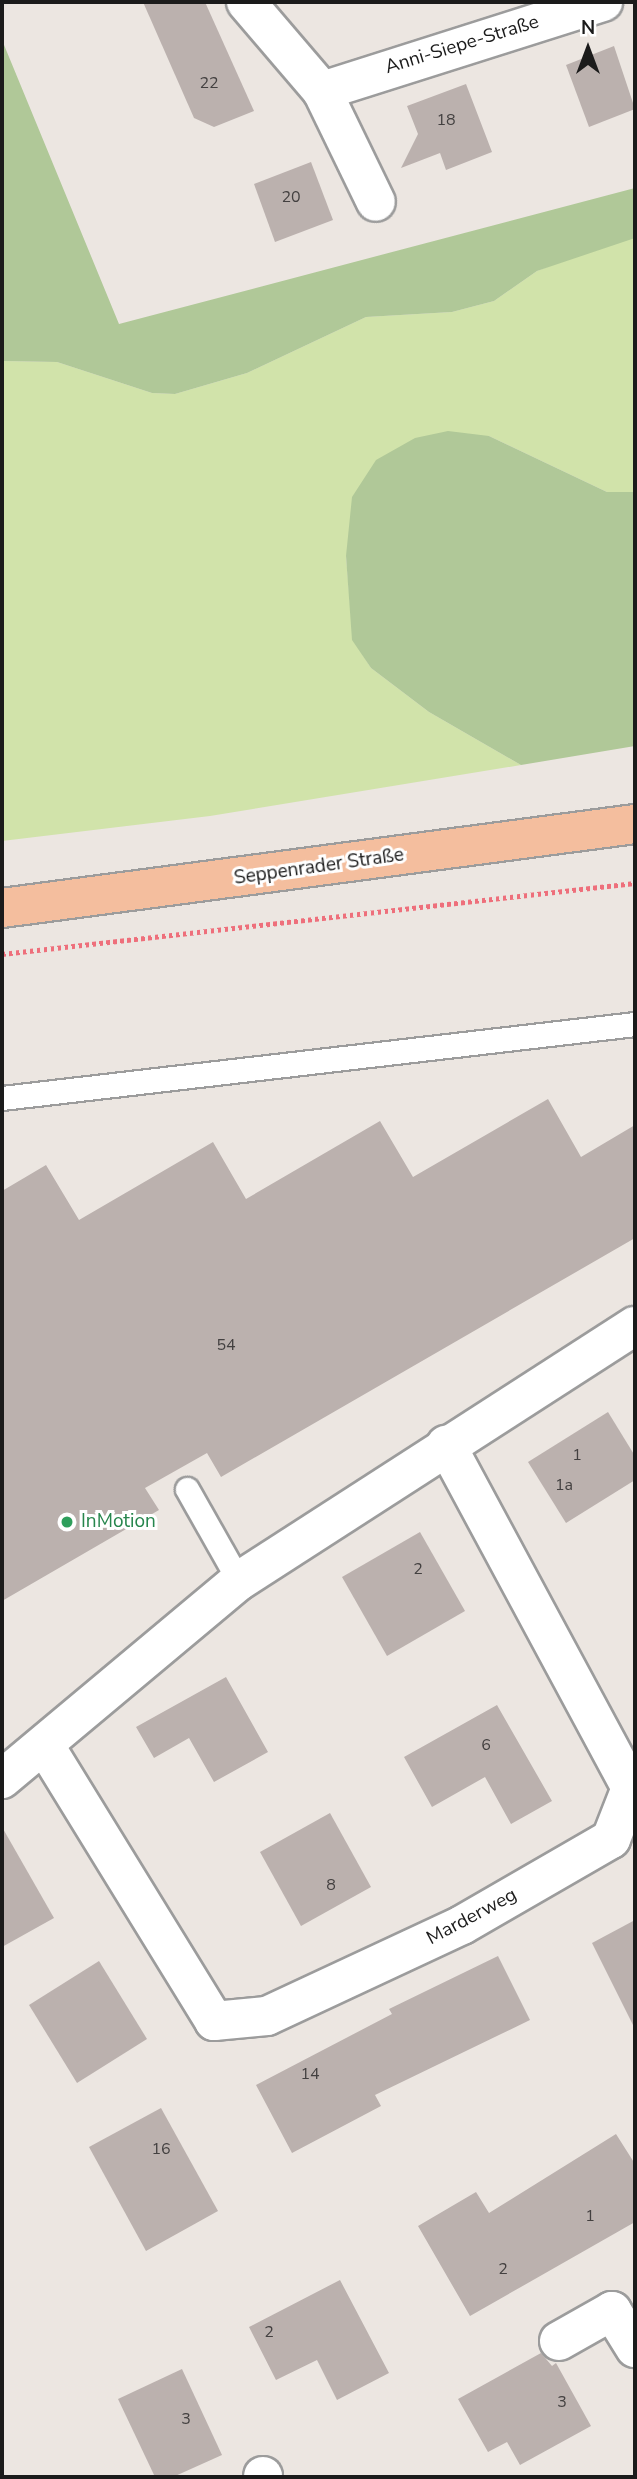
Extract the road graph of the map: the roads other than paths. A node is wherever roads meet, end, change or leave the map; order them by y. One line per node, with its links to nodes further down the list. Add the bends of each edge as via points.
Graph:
1 (246, 2): 3 (street)
2 (603, 2): 3 (street, Anni-Siepe-Straße)
3 (322, 91): 4 (street)
4 (376, 202)
5 (635, 824): 6 (main road, Seppenrader Straße)
6 (2, 908)
7 (635, 1024): 8 (lane)
8 (2, 1098)
9 (635, 1326): 10 (street)
10 (446, 1445): 12 (street); 13 (street, Marderweg, via 631,1788 611,1839 462,1925 267,2016 214,2021)
11 (187, 1489): 12 (lane)
12 (239, 1581): 13 (street)
13 (45, 1746): 14 (street)
14 (2, 1779)
15 (559, 2341): 16 (street, via 612,2311)
16 (635, 2348)

